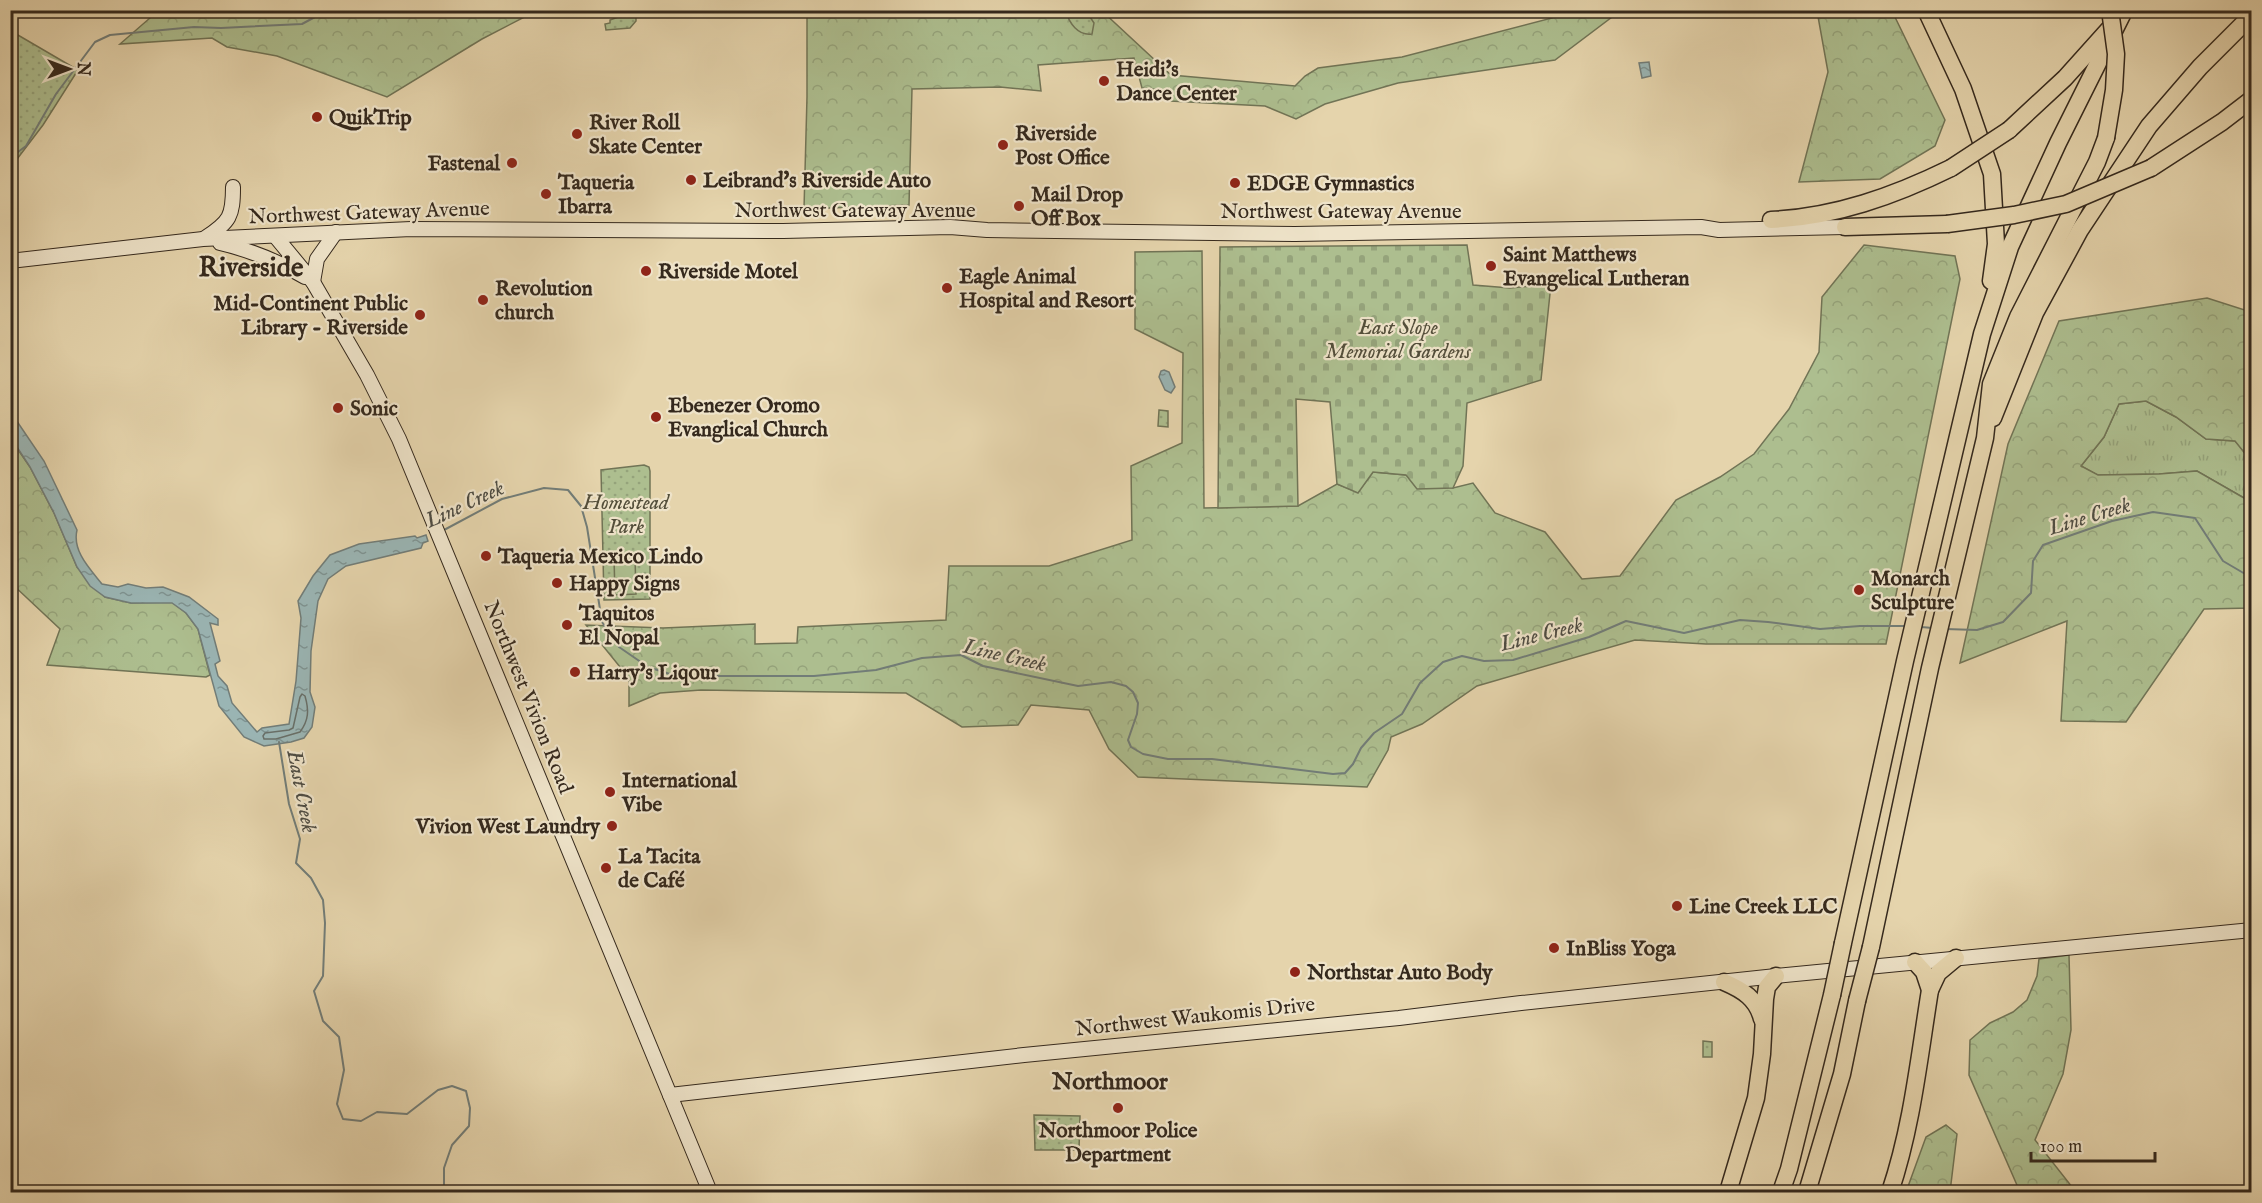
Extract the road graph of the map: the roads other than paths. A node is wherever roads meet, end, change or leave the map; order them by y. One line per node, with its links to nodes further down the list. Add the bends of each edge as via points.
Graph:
1 (1926, 10): 14 (highway, via 1964,88 1992,174 1996,244)
2 (2119, 12): 6 (highway, bridge, via 2065,78 2009,130 1952,168 1874,201); 14 (highway, via 2010,247); 15 (highway, bridge, via 2114,90 2106,138 2018,317 1991,384)
3 (2252, 15): 15 (highway, via 2149,126 2080,230 2035,313)
4 (2252, 99): 8 (highway, bridge, via 2151,168 2066,204 1947,224)
5 (233, 187): 11 (main road, via 232,214)
6 (1771, 220): 7 (main road, Northwest Gateway Avenue, via 1719,222)
7 (1701, 227): 8 (main road, Northwest Gateway Avenue, via 1719,231); 9 (main road, Northwest Gateway Avenue, via 1307,234 987,231 950,227)
8 (1845, 227)
9 (336, 232): 10 (main road, Northwest Gateway Avenue); 13 (main road, via 317,259)
10 (275, 236): 11 (main road, Northwest Gateway Avenue); 13 (main road, Northwest Vivion Road)
11 (203, 239): 12 (main road, Northwest Gateway Avenue); 13 (main road, via 239,247)
12 (10, 261)
13 (313, 282): 23 (main road, Northwest Vivion Road, via 384,407 427,503)
14 (1982, 334): 26 (highway, bridge, via 1832,995)
15 (1985, 438): 27 (highway, bridge, via 1947,592 1842,1074)
16 (2252, 930): 17 (main road, Northwest Waukomis Drive)
17 (1956, 958): 18 (main road, Northwest Waukomis Drive); 21 (highway, via 1938,973)
18 (1915, 962): 19 (main road, Northwest Waukomis Drive); 21 (highway, via 1924,972)
19 (1776, 976): 20 (main road, Northwest Waukomis Drive); 22 (highway, via 1767,987)
20 (1724, 982): 22 (highway, via 1750,996); 23 (main road, Northwest Waukomis Drive)
21 (1930, 990): 28 (highway, via 1910,1114)
22 (1763, 1020): 25 (highway, via 1756,1098)
23 (670, 1095): 24 (main road, Northwest Vivion Road)
24 (710, 1192)
25 (1728, 1192)
26 (1781, 1192)
27 (1807, 1192)
28 (1890, 1192)

